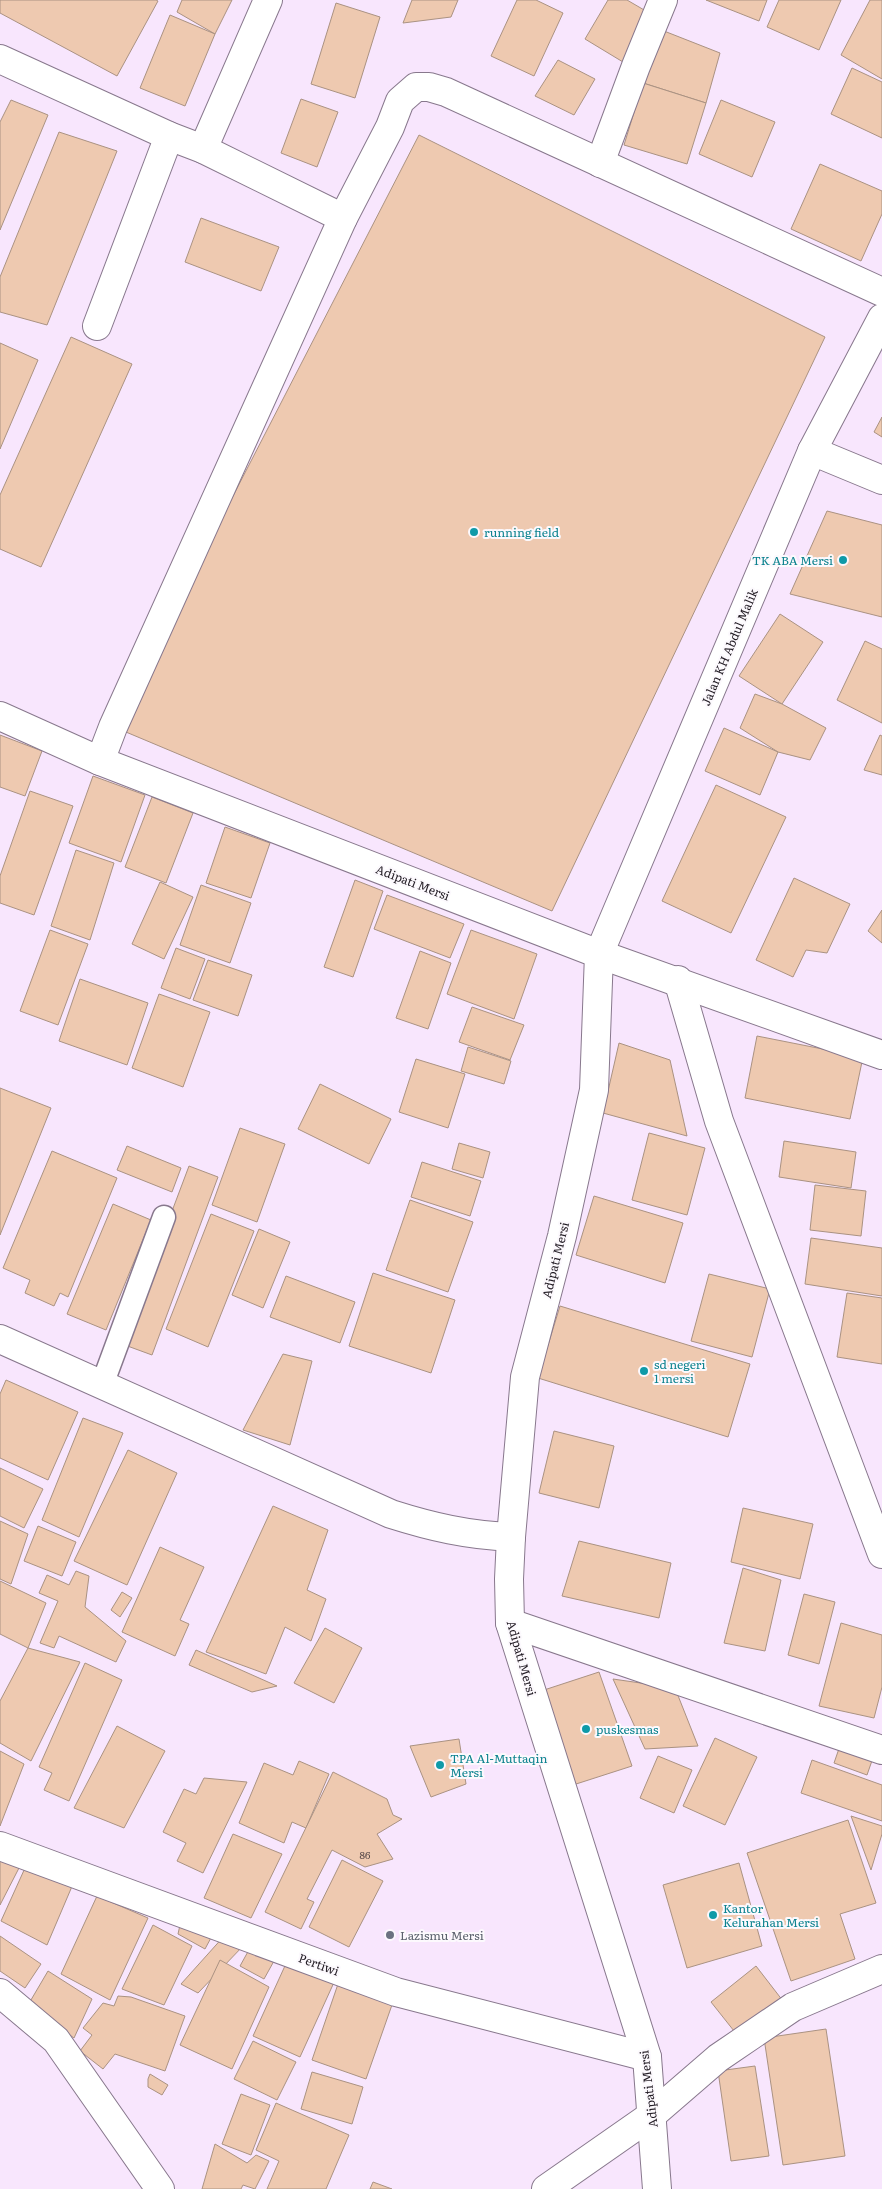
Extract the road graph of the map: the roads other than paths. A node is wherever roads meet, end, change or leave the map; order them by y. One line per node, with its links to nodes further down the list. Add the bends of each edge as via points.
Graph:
1 (268, 0): 5 (street)
2 (663, 0): 6 (street)
3 (0, 59): 4 (street)
4 (169, 136): 5 (street); 10 (street)
5 (203, 149): 7 (street)
6 (600, 163): 7 (street, via 446,92 429,87 416,88 400,101); 8 (street)
7 (343, 218): 14 (street)
8 (877, 290)
9 (882, 318): 11 (street, Jalan KH Abdul Malik)
10 (98, 326)
11 (812, 451): 12 (street); 15 (street, Jalan KH Abdul Malik)
12 (882, 480)
13 (0, 716): 14 (street, Adipati Mersi)
14 (100, 761): 15 (street, Adipati Mersi)
15 (588, 950): 16 (street); 21 (street, Adipati Mersi, via 594,1090 562,1236 525,1377)
16 (678, 980): 17 (street); 22 (street, via 719,1121)
17 (882, 1055)
18 (164, 1217): 20 (lane)
19 (0, 1339): 20 (street)
20 (102, 1385): 21 (street, via 391,1514 438,1529)
21 (511, 1537): 23 (street, Adipati Mersi)
22 (882, 1554)
23 (510, 1622): 24 (street); 28 (street, Adipati Mersi)
24 (882, 1750)
25 (0, 1846): 28 (street, Pertiwi, via 396,1992)
26 (882, 1969): 29 (street, via 793,2007 718,2058)
27 (0, 1992): 30 (street, via 56,2040)
28 (647, 2057): 29 (street, Adipati Mersi)
29 (652, 2115): 31 (street); 32 (street, Adipati Mersi)
30 (160, 2189)
31 (546, 2189)
32 (657, 2189)

